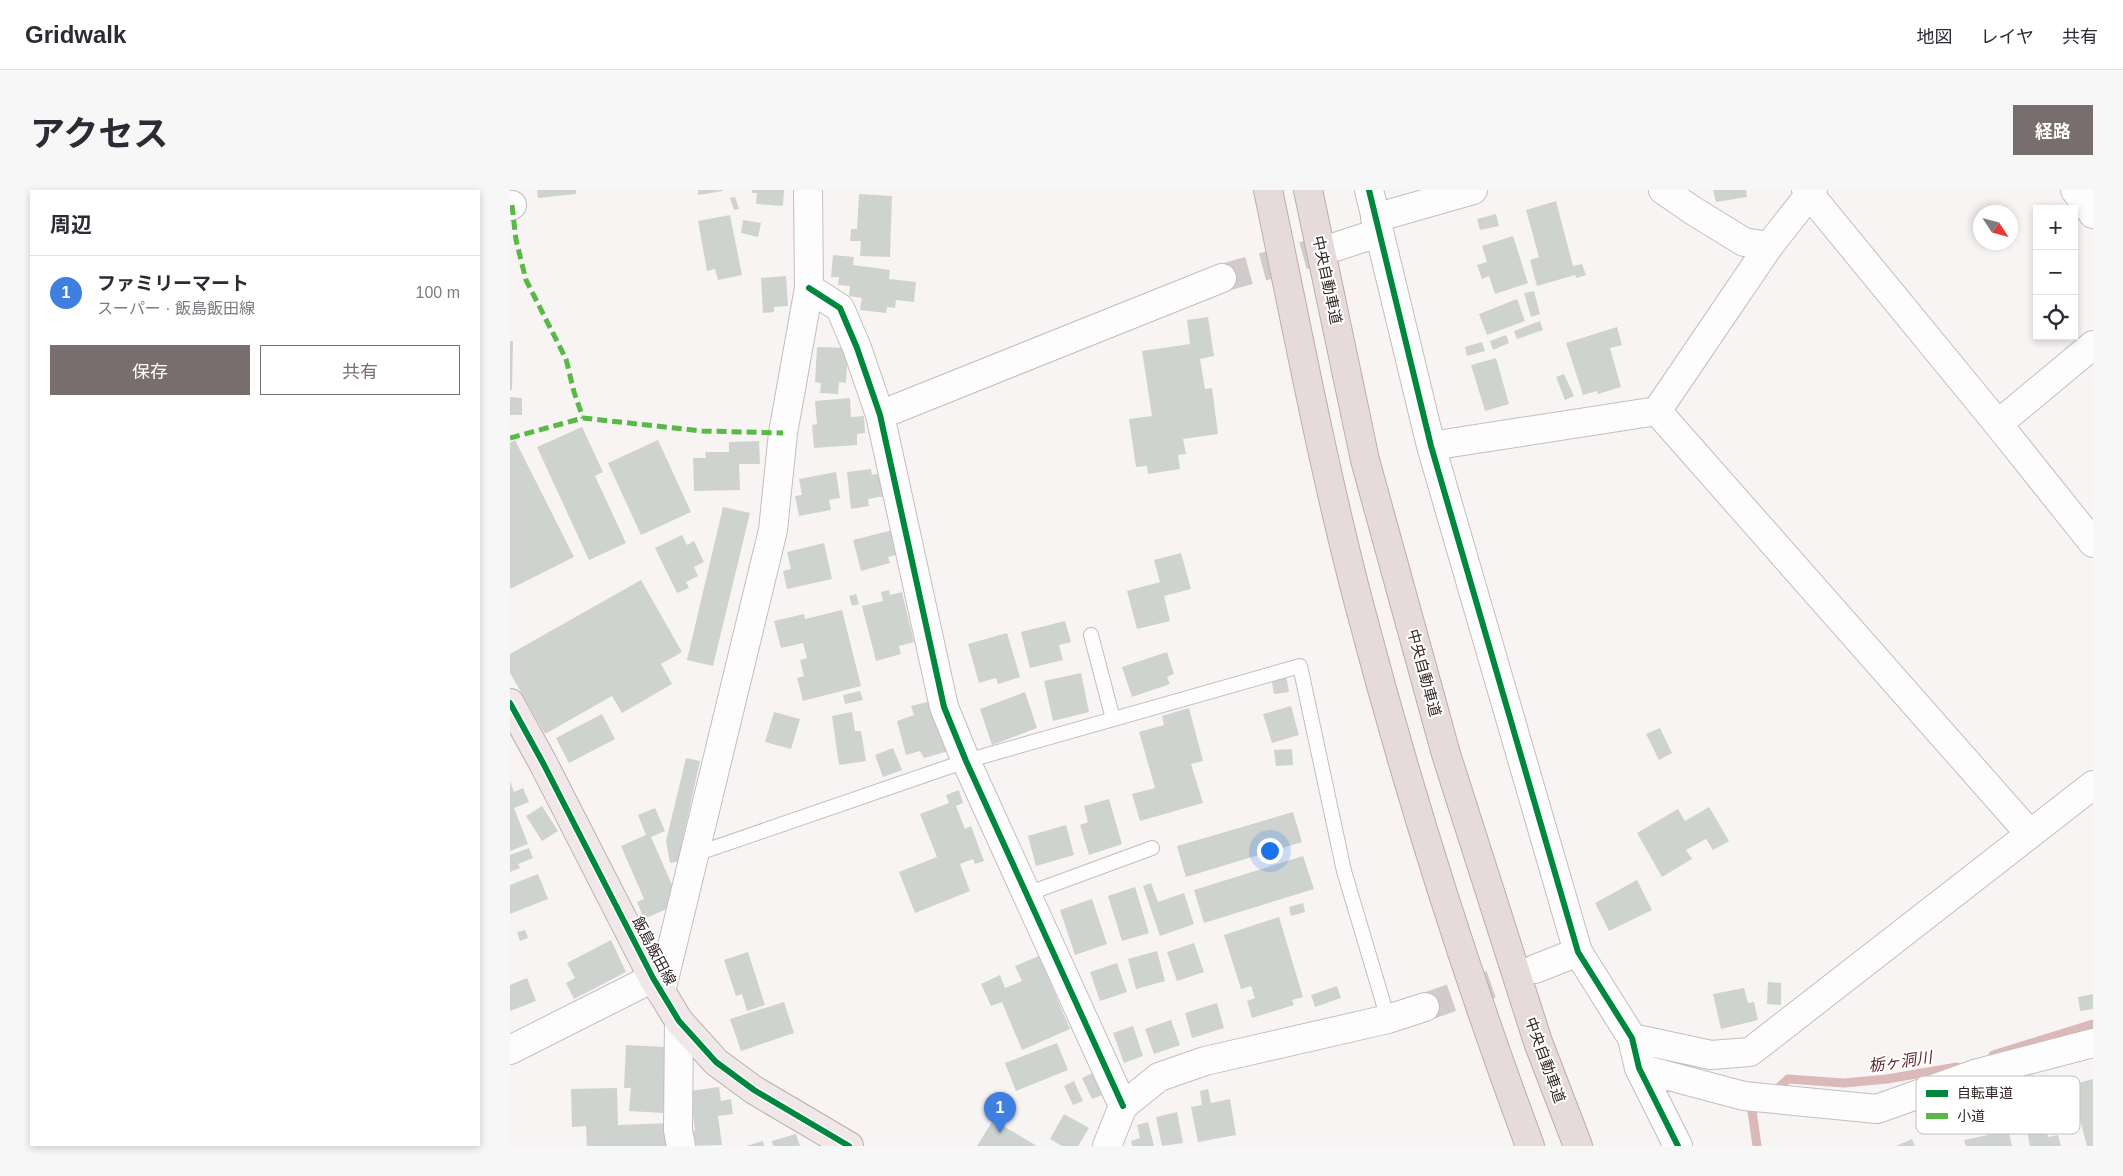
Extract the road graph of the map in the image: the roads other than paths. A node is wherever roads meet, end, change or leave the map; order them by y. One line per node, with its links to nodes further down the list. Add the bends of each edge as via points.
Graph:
1 (808, 190): 14 (street)
2 (1268, 190): 46 (highway, via 1324,457 1359,604 1449,910)
3 (1308, 190): 47 (highway, 中央自動車道, via 1365,460 1446,754 1538,1042)
4 (1369, 190): 10 (street)
5 (1473, 190): 10 (street)
6 (1663, 190): 11 (street, via 1744,242)
7 (2074, 190): 9 (street)
8 (1810, 192): 11 (street); 18 (street)
9 (2093, 214)
10 (1376, 226): 12 (street); 19 (street)
11 (1769, 246): 16 (street)
12 (1335, 247)
13 (1222, 278): 17 (street)
14 (808, 288): 17 (street, via 840,308); 28 (street, via 783,433 772,530)
15 (2093, 345): 18 (street)
16 (1658, 411): 19 (street); 26 (street)
17 (880, 415): 24 (street, via 944,707)
18 (1998, 424): 20 (street)
19 (1431, 446): 30 (street)
20 (2093, 543)
21 (1091, 635): 23 (lane)
22 (510, 703): 32 (main road, 飯島飯田線)
23 (1114, 719): 24 (lane); 34 (lane, via 1300,666 1344,871)
24 (966, 761): 28 (lane); 29 (street)
25 (2093, 786): 26 (street)
26 (2030, 834): 36 (street, via 1750,1052 1711,1055)
27 (1152, 848): 29 (lane)
28 (693, 856): 32 (street)
29 (1026, 894): 42 (street)
30 (1578, 952): 31 (street); 36 (street)
31 (1535, 969)
32 (657, 985): 35 (main road, 飯島飯田線); 38 (street)
33 (1425, 1008): 34 (street)
34 (1388, 1019): 42 (street, via 1205,1061 1159,1077)
35 (679, 1021): 43 (street, via 678,1130); 44 (main road, 飯島飯田線, via 716,1062 754,1090)
36 (1632, 1038): 39 (street)
37 (2093, 1043): 40 (street)
38 (510, 1050)
39 (1639, 1068): 41 (street, via 1744,1096 1877,1109); 48 (street)
40 (1970, 1076)
41 (1916, 1095)
42 (1123, 1106): 45 (street)
43 (681, 1146)
44 (849, 1146)
45 (1107, 1146)
46 (1530, 1146)
47 (1578, 1146)
48 (1678, 1146)

